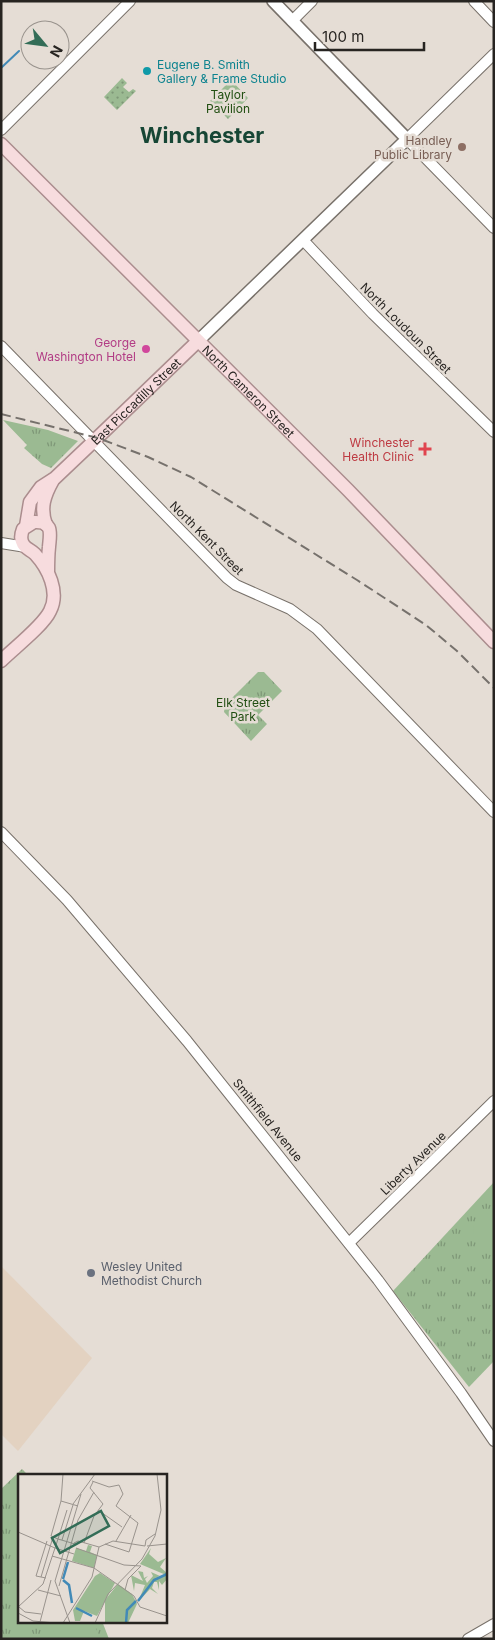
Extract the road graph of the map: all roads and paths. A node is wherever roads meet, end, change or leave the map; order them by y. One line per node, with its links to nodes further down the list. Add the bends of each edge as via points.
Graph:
1 (130, 1): 8 (street)
2 (273, 1): 5 (main road)
3 (312, 1): 5 (street)
4 (474, 1): 6 (street)
5 (292, 21): 9 (main road)
6 (494, 22)
7 (494, 54): 9 (street)
8 (1, 130)
9 (407, 139): 11 (street); 12 (main road, East Piccadilly Street)
10 (1, 144): 13 (main road, North Cameron Street)
11 (494, 228)
12 (302, 240): 13 (main road, East Piccadilly Street); 15 (street, North Loudoun Street)
13 (198, 341): 16 (main road, East Piccadilly Street); 24 (main road, North Cameron Street)
14 (1, 346): 16 (street, North Kent Street)
15 (494, 432)
16 (94, 441): 17 (main road, East Piccadilly Street); 26 (street, North Kent Street, via 227,578 290,609 317,629)
17 (55, 478): 18 (main road, East Piccadilly Street, via 46,492 43,506); 19 (main road, East Piccadilly Street, via 34,495)
18 (46, 525): 19 (main road, via 34,522); 21 (main road, via 51,536)
19 (24, 529): 20 (street); 22 (main road, via 22,540)
20 (1, 543): 22 (street)
21 (49, 544): 22 (main road, via 42,550); 23 (main road)
22 (29, 549): 23 (main road)
23 (48, 572): 25 (main road, via 53,589 50,612)
24 (494, 642)
25 (1, 661)
26 (494, 812)
27 (1, 832): 29 (street, Smithfield Avenue, via 67,900 137,981)
28 (494, 1101): 29 (street, Liberty Avenue)
29 (349, 1243): 30 (street, Smithfield Avenue)
30 (494, 1441)
31 (494, 1624): 32 (street)
32 (468, 1639)

